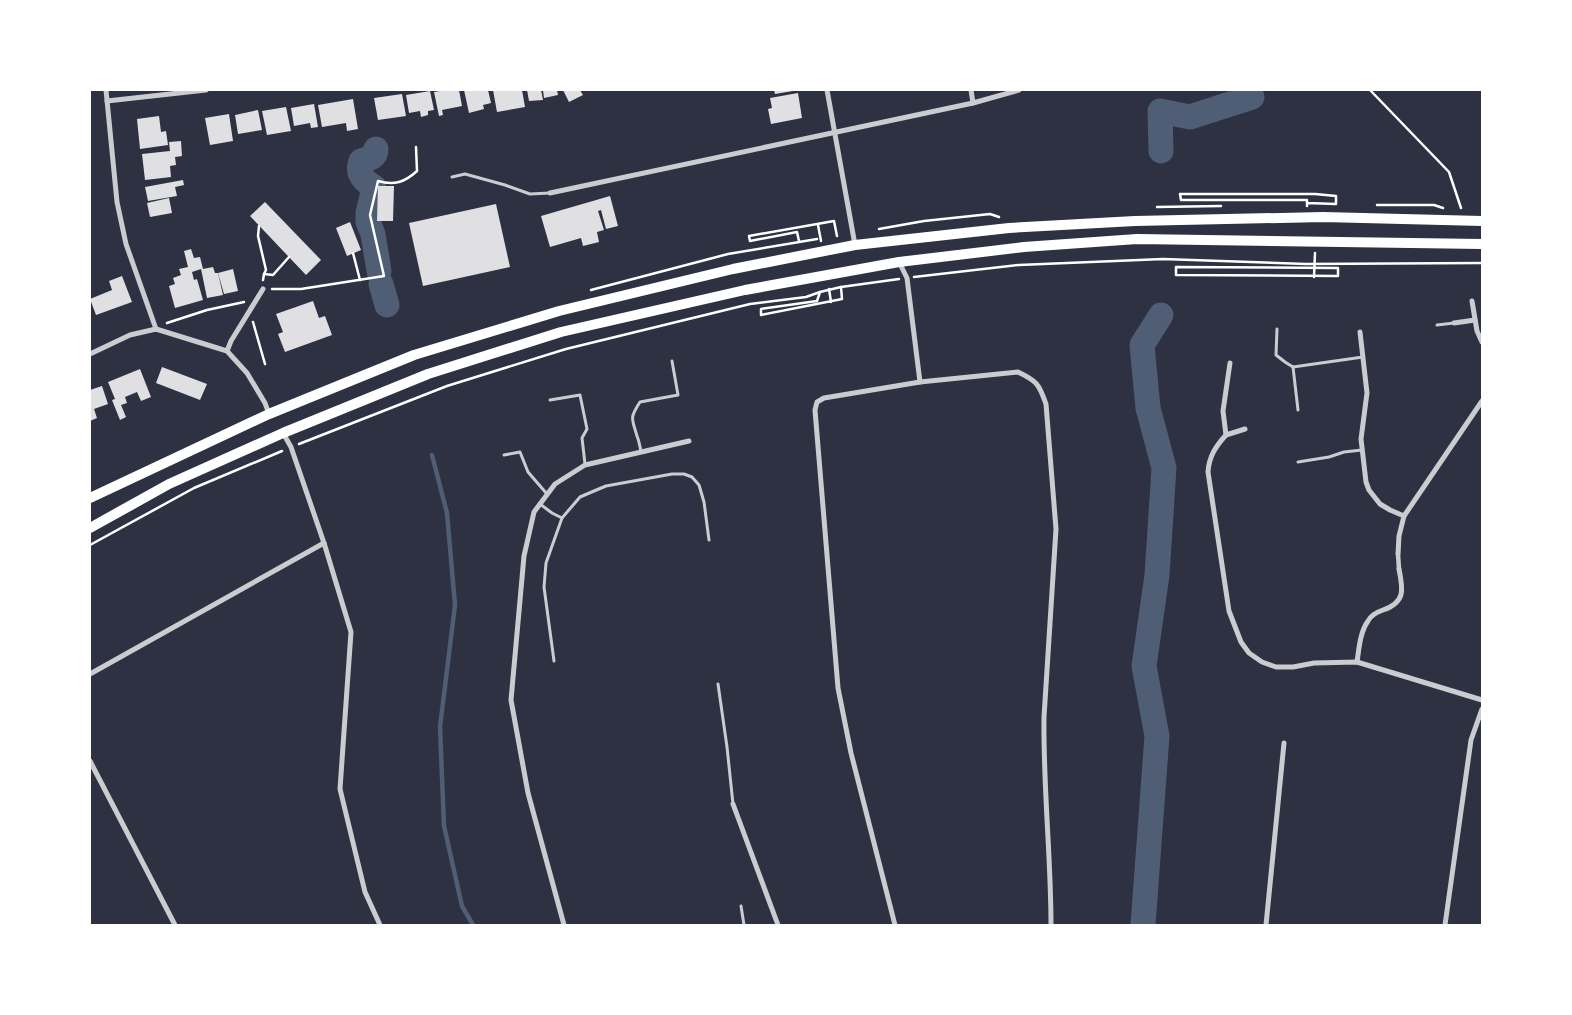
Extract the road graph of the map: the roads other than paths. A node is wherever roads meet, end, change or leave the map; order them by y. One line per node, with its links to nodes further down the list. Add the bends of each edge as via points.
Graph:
1 (106, 90): 6 (street)
2 (206, 90): 6 (street)
3 (827, 90): 8 (street)
4 (970, 90): 7 (street)
5 (1019, 90): 7 (street)
6 (107, 102): 20 (street, via 117,202 126,244)
7 (973, 103): 8 (street)
8 (835, 132): 10 (street); 13 (street)
9 (452, 177): 10 (lane, via 465,174 530,194)
10 (550, 192)
11 (1482, 220): 13 (highway, via 1323,217 1135,221 1009,228)
12 (1482, 244): 14 (highway, via 1138,238)
13 (855, 245): 34 (highway, via 733,269 558,311 414,355)
14 (899, 262): 30 (street, via 907,278); 36 (highway, via 745,290 561,332 428,374)
15 (263, 289): 24 (street)
16 (1472, 301): 17 (street)
17 (1475, 320): 18 (street); 23 (street)
18 (1454, 323): 19 (lane)
19 (1437, 325)
20 (156, 329): 24 (street); 25 (street, via 130,335)
21 (1277, 329): 29 (lane, via 1276,355)
22 (1360, 332): 26 (street)
23 (1482, 342)
24 (227, 351): 34 (street, via 247,372)
25 (90, 354)
26 (1363, 358): 29 (lane); 39 (street, via 1367,392)
27 (672, 361): 40 (lane, via 678,395 640,402 634,412 632,423)
28 (1230, 363): 37 (street, via 1223,411)
29 (1294, 367): 33 (lane)
30 (920, 382): 69 (street, via 824,398 817,402 815,410 838,688 851,753); 70 (street, via 1018,372 1040,386 1046,404 1056,529 1044,717)
31 (550, 400): 43 (lane, via 580,395 587,429 582,438)
32 (1482, 401): 47 (street)
33 (1298, 410)
34 (269, 414): 45 (highway)
35 (1245, 429): 37 (street)
36 (283, 433): 49 (highway, via 170,484); 51 (street, via 291,447)
37 (1226, 434): 55 (street, via 1213,451 1208,472 1229,611 1241,642 1262,662 1276,667)
38 (690, 441): 40 (street)
39 (1362, 450): 42 (lane); 47 (street, via 1370,490 1380,504)
40 (641, 452): 43 (street)
41 (504, 455): 44 (lane, via 520,452 528,472)
42 (1298, 462)
43 (585, 465): 44 (street, via 554,484)
44 (547, 494): 46 (street)
45 (90, 498)
46 (540, 504): 48 (lane); 66 (street, via 534,512 524,556 511,700 528,793)
47 (1404, 516): 52 (street)
48 (562, 518): 50 (lane, via 580,496 594,490 684,474 692,477 699,486); 54 (lane, via 546,562 545,579)
49 (90, 528)
50 (709, 540)
51 (324, 543): 56 (street); 65 (street, via 351,632 340,789 365,892)
52 (1398, 554): 53 (street)
53 (1399, 569): 55 (street, via 1400,598 1393,606 1376,612 1368,620 1362,632)
54 (554, 661)
55 (1357, 662): 58 (street)
56 (90, 674)
57 (718, 684): 62 (lane)
58 (1482, 700)
59 (1482, 709): 72 (street, via 1471,740)
60 (1284, 743): 71 (street)
61 (90, 760): 64 (street)
62 (733, 804): 68 (street)
63 (741, 906): 67 (lane)
64 (176, 925)
65 (380, 925)
66 (564, 925)
67 (744, 925)
68 (778, 925)
69 (895, 925)
70 (1051, 925)
71 (1266, 925)
72 (1445, 925)

